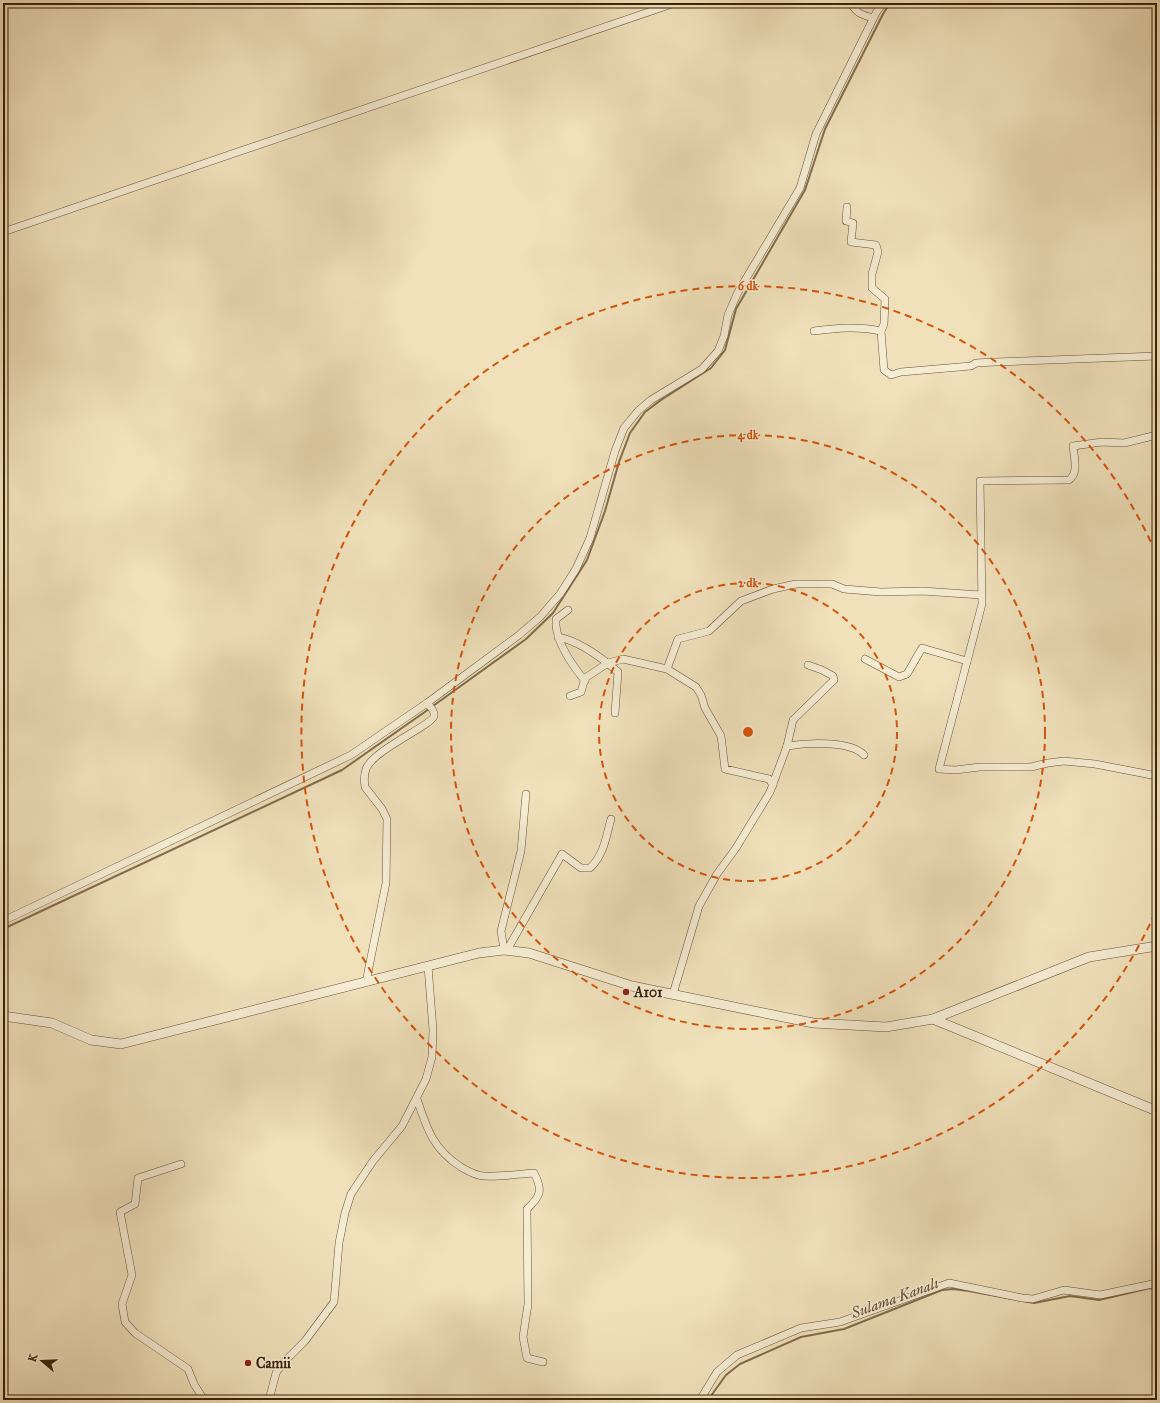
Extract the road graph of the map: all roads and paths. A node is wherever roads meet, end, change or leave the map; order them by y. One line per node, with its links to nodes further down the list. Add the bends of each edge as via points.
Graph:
1 (675, 3): 6 (street)
2 (851, 3): 4 (street, via 858,13)
3 (883, 3): 4 (street)
4 (873, 18): 21 (street, via 816,134 800,188 738,292 728,315 718,351 702,369 651,400 624,428 590,538 576,569 560,594 540,617 519,635)
5 (847, 207): 8 (street, via 846,221 853,223 851,242 876,245 878,252 872,274 872,288 885,299 884,324)
6 (3, 232)
7 (814, 331): 8 (street, via 867,328)
8 (881, 331): 9 (street, via 884,370 891,376 901,372 971,366 976,363)
9 (1157, 356)
10 (1157, 435): 11 (street, via 1124,443 1102,442 1074,446 1076,472 1069,480 980,481)
11 (981, 595): 15 (street, via 982,604); 18 (street, via 851,590 832,584 796,584 773,589 741,601 709,631 678,639)
12 (568, 610): 13 (street, via 556,619)
13 (558, 637): 16 (street, via 568,639); 19 (street)
14 (865, 659): 15 (street, via 899,677 907,674 922,648)
15 (967, 661): 25 (street, via 939,769 1031,767 1064,761)
16 (608, 663): 18 (street, via 622,659); 19 (street, via 585,678); 22 (street, via 618,672)
17 (808, 665): 23 (street, via 833,676 834,680 793,720)
18 (667, 668): 26 (street, via 696,687 701,695 705,708 721,736 725,769 769,780)
19 (585, 681): 20 (street, via 581,692)
20 (570, 696)
21 (428, 704): 29 (street, via 351,755); 33 (street, via 434,716 431,721 407,734 371,761 366,768 365,787 387,819 386,883)
22 (615, 713)
23 (787, 746): 24 (street, via 805,743 849,747 859,750); 26 (street)
24 (864, 755)
25 (1157, 776)
26 (773, 785): 34 (street, via 699,906)
27 (526, 794): 31 (street, via 521,851 501,931)
28 (611, 819): 31 (street, via 604,847 597,862 590,868 581,868 562,854)
29 (3, 921)
30 (1157, 946): 36 (street, via 1089,957)
31 (506, 950): 32 (street); 34 (street, via 529,953 632,986)
32 (428, 966): 33 (street); 37 (street, via 433,1030 432,1057)
33 (366, 982): 35 (street, via 121,1044 91,1040 52,1023)
34 (673, 994): 36 (street, via 814,1023 886,1027)
35 (3, 1016)
36 (933, 1019): 38 (street)
37 (417, 1099): 41 (street, via 434,1143 448,1158 470,1172 483,1176 534,1173 539,1182 540,1193 527,1209 528,1304 524,1337 527,1358); 43 (street, via 402,1126 351,1194 344,1213 339,1243 334,1302 305,1341 276,1373)
38 (1157, 1111)
39 (181, 1164): 42 (street, via 138,1178 135,1204 120,1212 132,1275 122,1304 125,1322 135,1333 188,1369)
40 (1157, 1283): 44 (street, via 1100,1295 1064,1290 1033,1299 950,1283 840,1322 801,1328 737,1355 717,1372)
41 (544, 1362)
42 (204, 1400)
43 (269, 1400)
44 (700, 1400)

